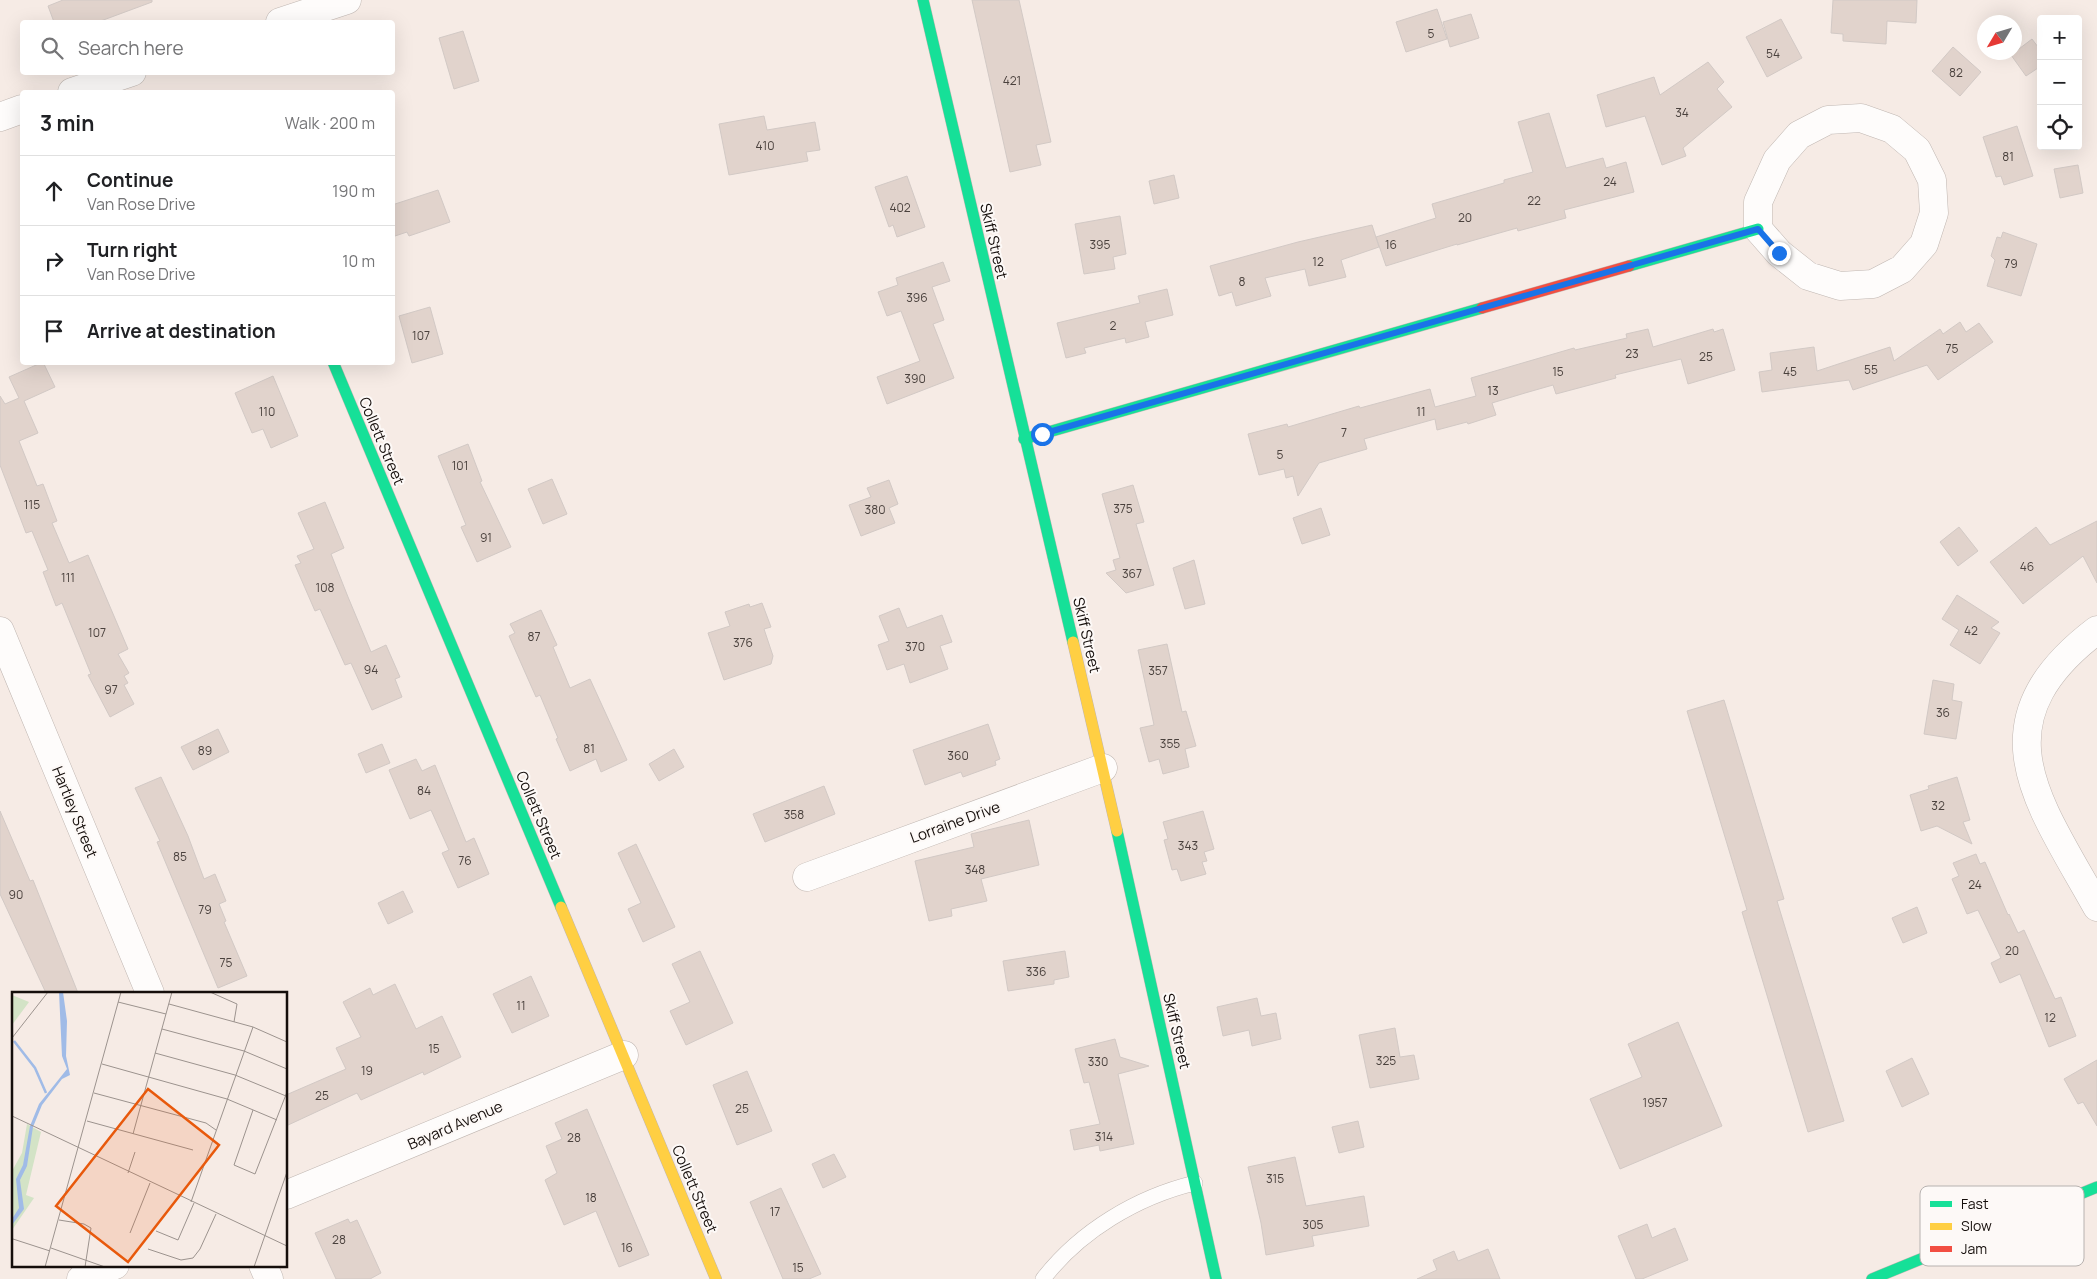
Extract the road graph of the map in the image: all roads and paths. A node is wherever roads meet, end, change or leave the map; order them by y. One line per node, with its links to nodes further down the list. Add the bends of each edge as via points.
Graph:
1 (347, 0): 3 (street)
2 (922, 0): 10 (street, Skiff Street)
3 (286, 20)
4 (123, 75): 5 (street)
5 (78, 90)
6 (20, 110): 7 (street)
7 (0, 117)
8 (1758, 229): 8 (street, via 1779,253 1808,276 1840,286 1873,284 1902,269 1924,244 1934,213 1932,180 1917,150 1892,129 1861,118 1828,120 1799,135 1777,160 1758,202); 10 (street)
9 (334, 365): 17 (street, Collett Street)
10 (1024, 439): 13 (street, Skiff Street)
11 (2097, 630): 15 (street, via 2074,647 2050,674 2036,698 2027,726 2026,753 2045,814)
12 (0, 631): 16 (street, Hartley Street)
13 (1103, 768): 14 (street, Lorraine Drive); 18 (street, Skiff Street)
14 (807, 877)
15 (2097, 907)
16 (150, 992)
17 (624, 1055): 21 (street, Bayard Avenue); 27 (street, Collett Street)
18 (1195, 1183): 28 (lane, via 1147,1198 1104,1223 1057,1261); 29 (street, Skiff Street)
19 (2097, 1186): 20 (street)
20 (2084, 1191)
21 (288, 1194)
22 (1920, 1259): 30 (street)
23 (113, 1266): 25 (street)
24 (263, 1266): 26 (street)
25 (81, 1279)
26 (269, 1279)
27 (716, 1279)
28 (1043, 1279)
29 (1216, 1279)
30 (1872, 1279)

